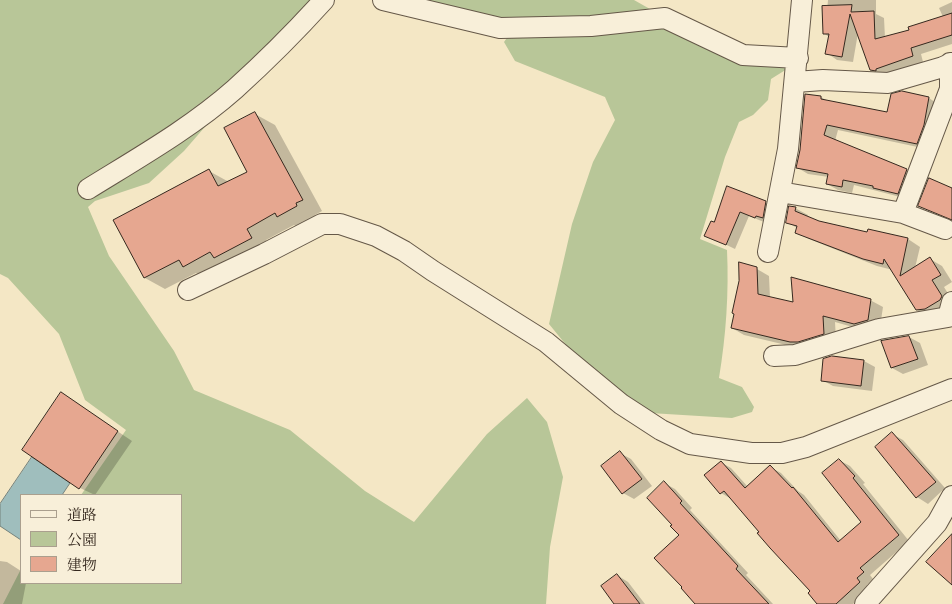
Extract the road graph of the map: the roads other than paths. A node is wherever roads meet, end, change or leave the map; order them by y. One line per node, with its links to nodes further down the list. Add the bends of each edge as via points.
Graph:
1 (324, 0): 7 (street, via 234,89 194,120)
2 (383, 0): 4 (street, via 500,28 591,26 665,18 743,55)
3 (802, 0): 4 (street)
4 (798, 58): 6 (street)
5 (951, 63): 6 (street, via 888,83); 9 (street, via 950,89)
6 (795, 82): 8 (street)
7 (88, 189)
8 (780, 192): 9 (street); 11 (street)
9 (903, 212): 10 (street)
10 (945, 229)
11 (768, 252)
12 (188, 290): 15 (street, via 322,224 340,224 376,236 404,251 546,342 621,404 661,430 690,444 717,450 782,453 806,447)
13 (952, 302): 14 (street, via 948,317 879,329 795,355)
14 (774, 356)
15 (952, 389)
16 (952, 496): 17 (street, via 937,522)
17 (865, 604)

